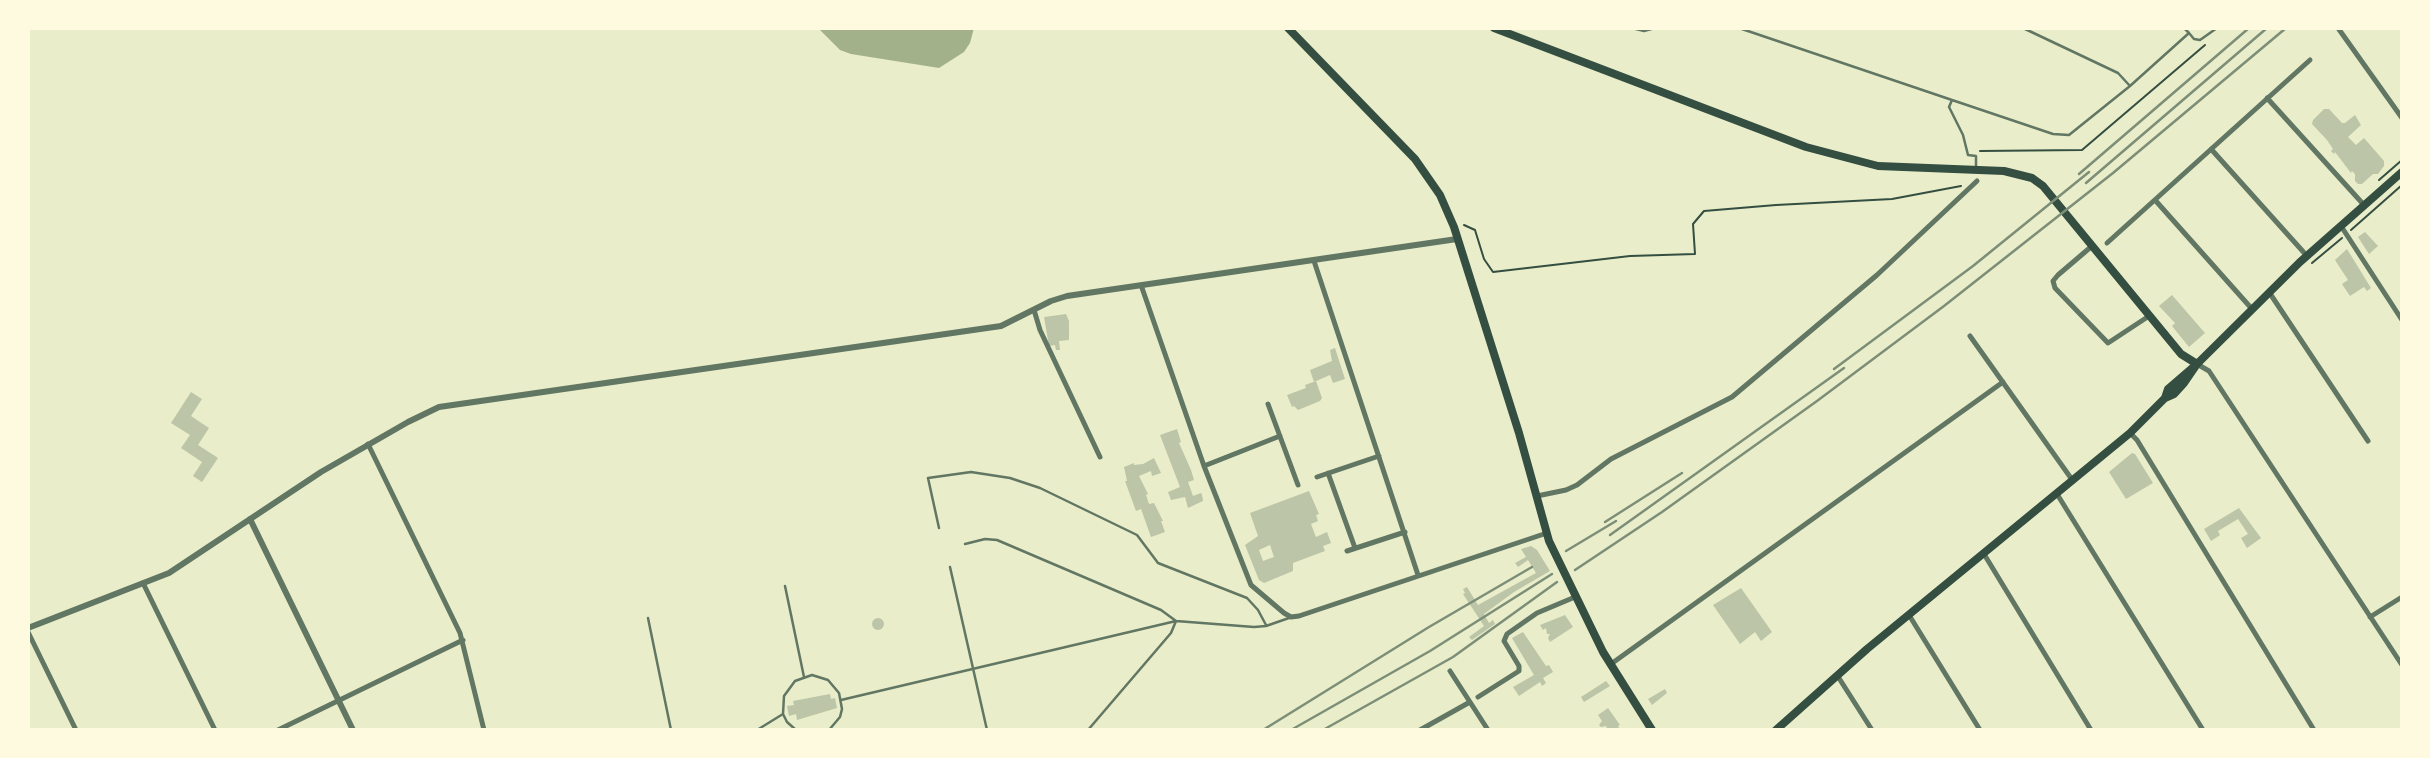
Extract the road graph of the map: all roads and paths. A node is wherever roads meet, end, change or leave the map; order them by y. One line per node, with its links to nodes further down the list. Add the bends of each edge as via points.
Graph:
1 (1288, 28): 30 (main road, via 1422,167 1440,195)
2 (1494, 28): 20 (main road, via 1806,147 1878,166)
3 (1632, 28): 4 (lane)
4 (1655, 28)
5 (1739, 28): 15 (lane)
6 (2024, 28): 13 (lane, via 2118,73)
7 (2184, 28): 10 (lane)
8 (2217, 28): 10 (lane, via 2200,40)
9 (2338, 28): 16 (street)
10 (2189, 33): 13 (lane)
11 (2204, 45): 18 (path, via 2082,150)
12 (2310, 60): 14 (street)
13 (2130, 86): 15 (lane, via 2069,135 2053,134)
14 (2267, 99): 17 (street); 27 (street)
15 (1952, 100): 20 (lane, via 1950,107 1968,155 1976,156)
16 (2402, 118)
17 (2211, 149): 26 (street); 33 (street)
18 (1984, 151)
19 (2402, 160): 22 (path)
20 (1976, 170): 32 (main road, via 2024,175 2043,186)
21 (2402, 172): 27 (main road)
22 (2379, 180)
23 (1977, 182): 28 (path, via 1892,199 1704,211 1693,224 1695,254 1630,256 1493,272 1475,230); 57 (street, via 1877,275 1732,397 1611,459 1577,485)
24 (2402, 186): 25 (path)
25 (2392, 194)
26 (2155, 200): 31 (street); 37 (street)
27 (2364, 205): 29 (main road)
28 (1460, 226)
29 (2341, 226): 33 (main road); 40 (street)
30 (1457, 239): 34 (street); 57 (main road)
31 (2107, 243)
32 (2092, 246): 39 (main road); 39 (street, via 2058,275 2053,281 2055,288 2108,344)
33 (2307, 256): 36 (main road)
34 (1314, 261): 35 (street); 49 (street)
35 (1141, 285): 38 (street, via 1067,296); 51 (street)
36 (2269, 292): 37 (main road); 47 (street)
37 (2252, 309): 42 (main road)
38 (1034, 310): 48 (street, via 1001,326 450,404); 50 (street)
39 (2149, 316): 42 (main road, via 2181,355)
40 (2402, 320)
41 (1970, 336): 43 (street)
42 (2197, 364): 45 (main road, via 2174,394); 74 (street, via 2209,372)
43 (2003, 382): 54 (street); 80 (street)
44 (1268, 404): 46 (street)
45 (2130, 433): 54 (main road); 110 (street)
46 (1280, 436): 51 (street); 55 (street)
47 (2368, 441)
48 (368, 444): 58 (street); 79 (street)
49 (1379, 456): 52 (street); 60 (street)
50 (1100, 457)
51 (1204, 466): 73 (street, via 1251,585)
52 (1328, 473): 53 (street); 63 (street)
53 (1317, 477)
54 (2073, 481): 56 (main road)
55 (1298, 485)
56 (2057, 494): 65 (main road); 109 (street)
57 (1537, 496): 61 (main road)
58 (250, 519): 68 (street, via 176,569); 88 (street)
59 (939, 528): 77 (lane, via 928,478 971,472 1010,478 1137,535 1158,563 1247,598)
60 (1405, 532): 63 (street); 67 (street)
61 (1548, 537): 67 (street); 70 (main road)
62 (965, 544): 76 (lane, via 997,540 1161,610)
63 (1355, 548): 64 (street)
64 (1348, 551)
65 (1984, 554): 72 (main road); 108 (street)
66 (950, 568): 82 (lane)
67 (1418, 575): 73 (street)
68 (143, 583): 78 (street); 92 (street)
69 (785, 586): 85 (lane)
70 (1576, 597): 80 (main road); 86 (street, via 1537,613 1507,634 1504,641 1518,671)
71 (2402, 597): 74 (street)
72 (1909, 615): 84 (main road); 107 (street)
73 (1291, 617): 77 (lane)
74 (2370, 617): 81 (street)
75 (648, 618): 96 (lane)
76 (1176, 621): 77 (lane); 82 (lane); 101 (lane, via 1171,633)
77 (1266, 626)
78 (28, 630): 91 (street)
79 (463, 640): 88 (street); 95 (street)
80 (1611, 664): 104 (main road)
81 (2402, 666)
82 (973, 668): 87 (lane); 100 (lane)
83 (1450, 671): 89 (street)
84 (1837, 675): 105 (main road); 106 (street)
85 (804, 677): 87 (lane, via 828,680); 90 (lane, via 784,695)
86 (1478, 697)
87 (841, 700): 99 (lane, via 840,717)
88 (339, 701): 93 (street); 94 (street)
89 (1470, 702): 102 (street); 103 (street)
90 (783, 714): 97 (lane); 98 (lane)
91 (76, 730)
92 (215, 730)
93 (278, 730)
94 (353, 730)
95 (484, 730)
96 (671, 730)
97 (757, 730)
98 (796, 730)
99 (829, 730)
100 (987, 730)
101 (1088, 730)
102 (1420, 730)
103 (1488, 730)
104 (1652, 730)
105 (1776, 730)
106 (1872, 730)
107 (1980, 730)
108 (2091, 730)
109 (2203, 730)
110 (2314, 730)

